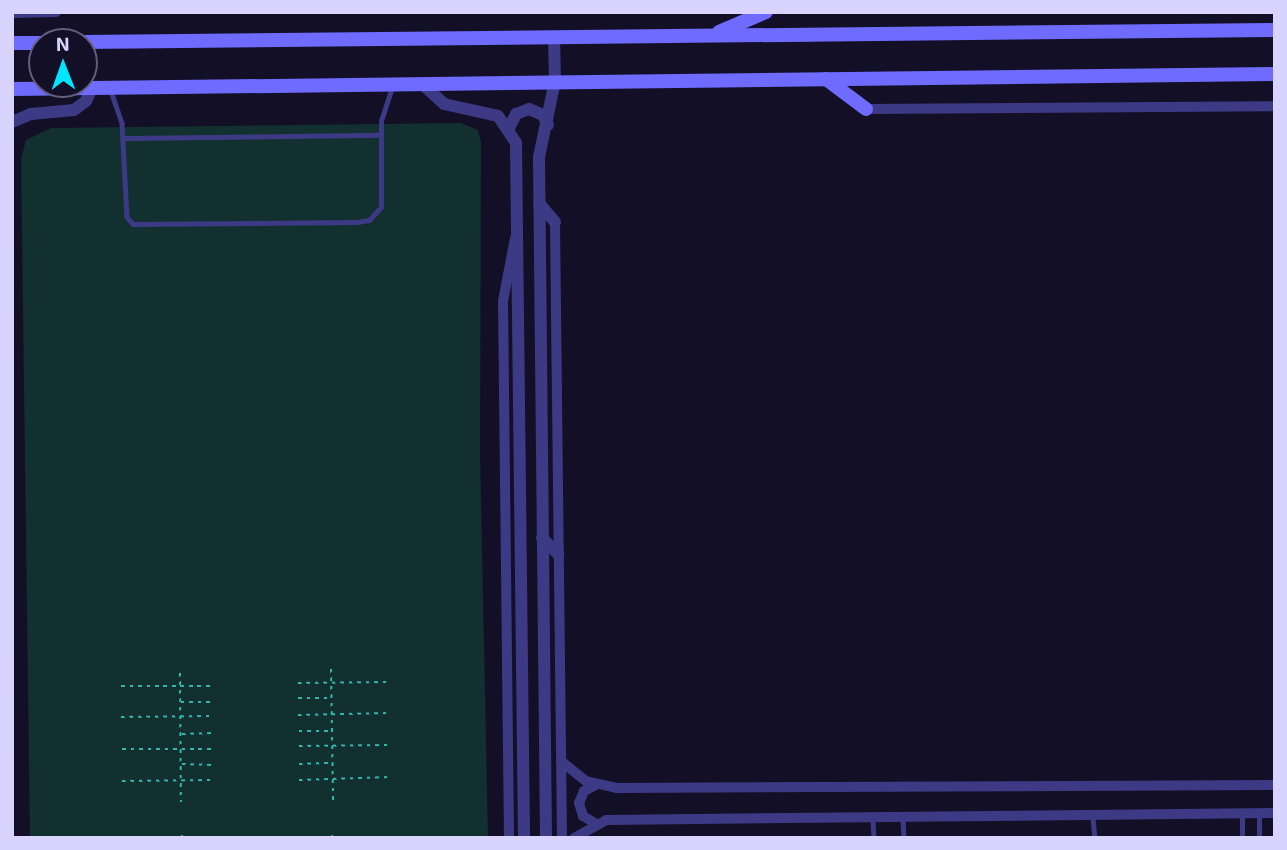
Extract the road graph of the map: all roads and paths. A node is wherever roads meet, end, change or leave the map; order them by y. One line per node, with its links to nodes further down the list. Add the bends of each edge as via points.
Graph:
1 (56, 12): 3 (street)
2 (766, 12): 5 (main road)
3 (12, 13)
4 (1275, 30): 5 (main road)
5 (713, 35): 6 (main road)
6 (554, 38): 7 (main road); 10 (street)
7 (98, 42)
8 (1275, 74): 9 (main road)
9 (826, 79): 10 (main road); 17 (main road)
10 (555, 81): 12 (main road); 19 (street)
11 (394, 83): 12 (main road); 13 (main road); 21 (lane, via 384,108)
12 (421, 83): 20 (street, via 444,104 488,110)
13 (109, 87): 14 (main road); 22 (lane)
14 (98, 88)
15 (88, 98): 18 (street, via 74,110 31,114)
16 (1275, 106): 17 (street)
17 (866, 109)
18 (12, 122)
19 (548, 125): 20 (street, via 543,115 529,109 516,114); 23 (street, via 539,157)
20 (509, 128): 25 (street, via 518,157)
21 (381, 135): 22 (lane); 22 (lane, via 382,200 369,220 152,224 133,224 127,217)
22 (124, 138)
23 (539, 203): 24 (street); 26 (street)
24 (555, 222): 27 (street)
25 (518, 231): 78 (street, via 507,265 503,301); 79 (street)
26 (542, 538): 27 (street); 80 (street)
27 (558, 554): 56 (street)
28 (331, 669): 30 (path)
29 (180, 673): 34 (path)
30 (331, 682): 31 (path); 32 (path); 37 (path)
31 (389, 682)
32 (298, 683)
33 (121, 686): 34 (path)
34 (180, 686): 35 (path); 38 (path)
35 (213, 686)
36 (298, 698): 37 (path)
37 (332, 698): 42 (path)
38 (180, 702): 39 (path); 43 (path)
39 (213, 702)
40 (389, 713): 42 (path)
41 (298, 715): 42 (path)
42 (332, 715): 46 (path)
43 (181, 716): 44 (path); 45 (path); 49 (path)
44 (213, 716)
45 (121, 717)
46 (332, 731): 47 (path); 52 (path)
47 (299, 732)
48 (213, 733): 49 (path)
49 (181, 734): 54 (path)
50 (389, 745): 52 (path)
51 (299, 746): 52 (path)
52 (332, 746): 57 (path)
53 (122, 749): 54 (path)
54 (181, 749): 55 (path); 58 (path)
55 (213, 749)
56 (561, 761): 67 (street); 81 (street)
57 (332, 763): 59 (path); 62 (path)
58 (181, 764): 60 (path); 63 (path)
59 (299, 764)
60 (214, 765)
61 (390, 777): 62 (path)
62 (332, 779): 65 (path); 69 (path)
63 (181, 780): 64 (path); 66 (path); 70 (path)
64 (214, 780)
65 (299, 780)
66 (122, 781)
67 (596, 785): 68 (street, via 867,789); 77 (street, via 584,791 579,803 583,816)
68 (1275, 785)
69 (333, 800)
70 (181, 802)
71 (1259, 813): 72 (street); 73 (street); 87 (lane)
72 (1275, 813)
73 (1242, 814): 74 (street); 86 (lane)
74 (1093, 817): 76 (street); 85 (lane)
75 (873, 820): 76 (street); 77 (street); 83 (lane)
76 (903, 820): 84 (lane)
77 (595, 823): 82 (street)
78 (509, 838)
79 (524, 838)
80 (546, 838)
81 (562, 838)
82 (574, 838)
83 (874, 838)
84 (904, 838)
85 (1095, 838)
86 (1242, 838)
87 (1259, 838)

